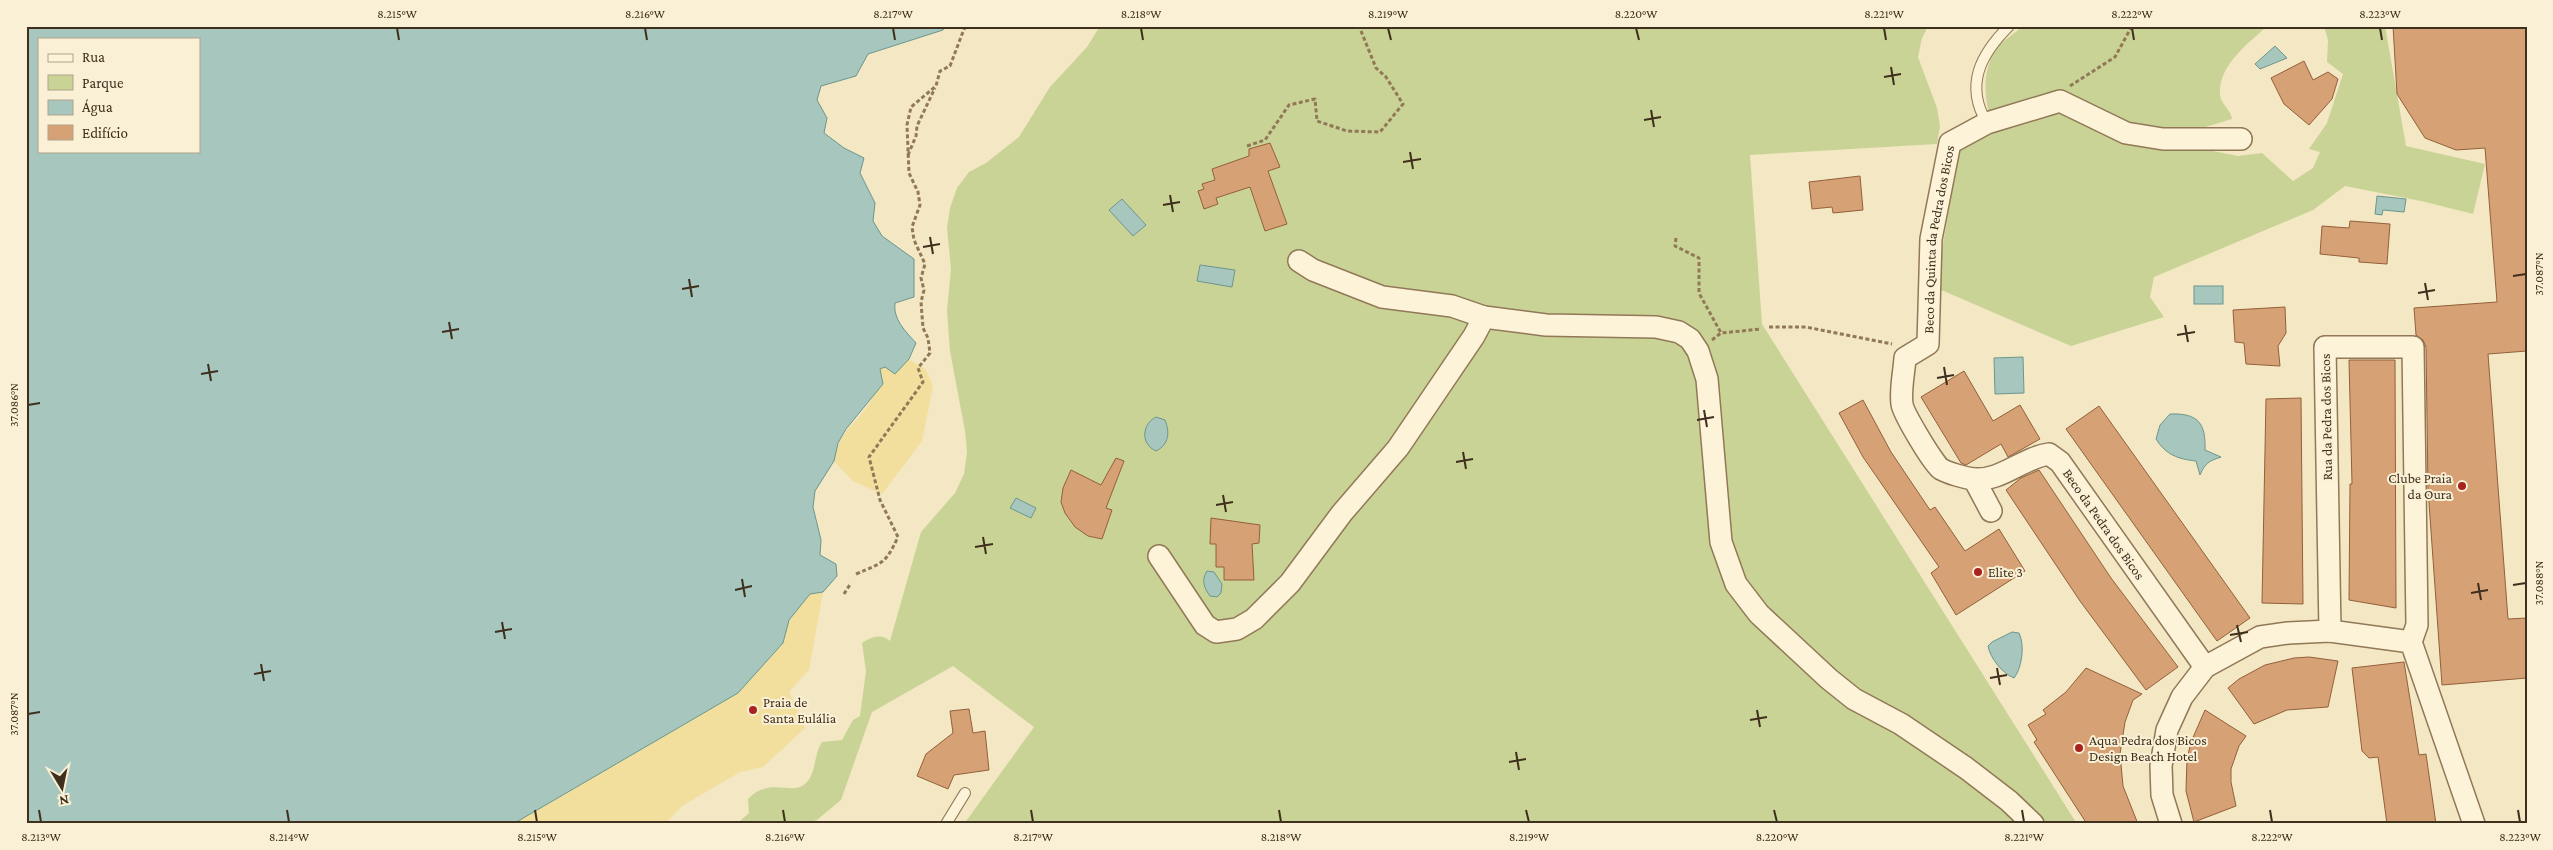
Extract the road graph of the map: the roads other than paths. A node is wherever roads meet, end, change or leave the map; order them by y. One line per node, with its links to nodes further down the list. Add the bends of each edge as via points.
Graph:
1 (2009, 26): 2 (lane, via 1985,53 1978,73 1980,111)
2 (1987, 123): 3 (street, Beco da Quinta da Pedra dos Bicos, via 2060,101 2126,133 2163,138); 6 (street, Beco da Quinta da Pedra dos Bicos, via 1950,143 1931,240 1928,344)
3 (2241, 139)
4 (1300, 261): 5 (street, via 1313,270 1382,297 1452,306)
5 (1484, 317): 9 (street, via 1398,448 1342,513 1290,582 1254,619 1237,630 1216,632 1205,625); 15 (street, via 1546,326 1656,327 1679,332 1690,339 1698,351 1707,379 1721,542 1736,584 1759,614 1829,679 1854,699 1902,724 1966,768)
6 (1905, 358): 7 (street, Beco da Pedra dos Bicos, via 1902,405 1911,426 1940,469)
7 (1974, 479): 8 (street); 12 (street, Beco da Pedra dos Bicos, via 2006,473 2034,456 2049,454 2060,462)
8 (1991, 511)
9 (1160, 556)
10 (2330, 631): 11 (street); 11 (street, Rua da Pedra dos Bicos, via 2325,347 2413,347 2418,625); 12 (street, via 2260,638)
11 (2412, 642): 17 (street)
12 (2206, 667): 16 (street, via 2182,697 2167,730 2161,766 2162,795)
13 (966, 793): 14 (lane)
14 (946, 824)
15 (2033, 824)
16 (2171, 824)
17 (2474, 824)

